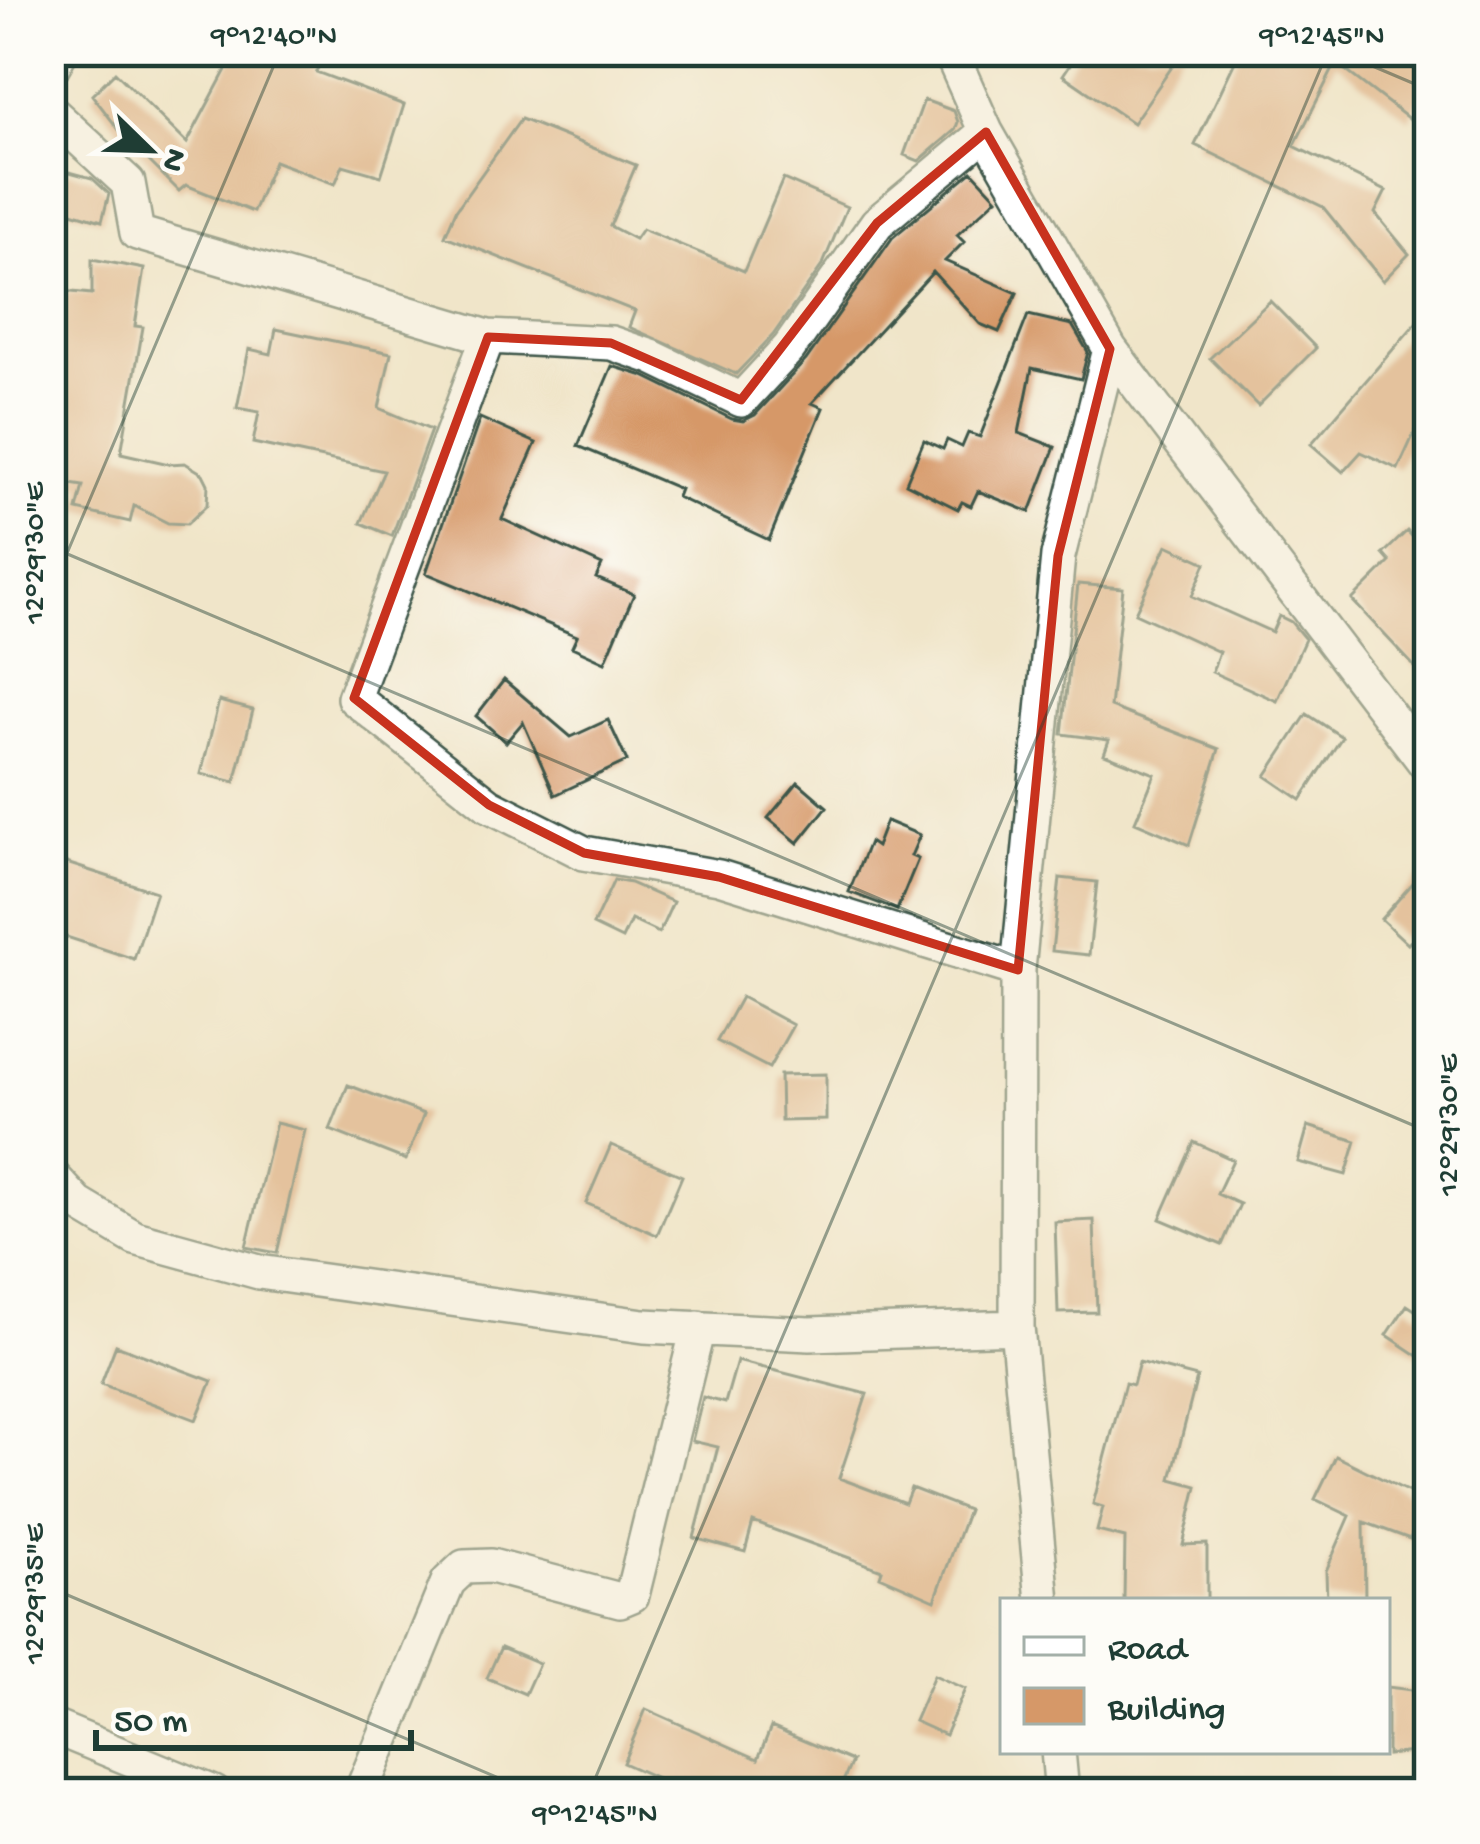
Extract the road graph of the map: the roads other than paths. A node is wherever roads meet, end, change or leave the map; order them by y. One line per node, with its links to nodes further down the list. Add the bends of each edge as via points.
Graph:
1 (950, 51): 3 (street)
2 (51, 112): 4 (street, via 128,183 137,233)
3 (986, 132): 4 (street, via 878,223 789,348 741,400 611,343); 5 (street)
4 (488, 337): 7 (street, via 354,698 489,805 584,853 719,877)
5 (1110, 349): 6 (street); 7 (street, via 1058,556)
6 (1429, 768)
7 (1018, 970): 9 (street)
8 (51, 1175): 10 (street, via 78,1204 135,1238 259,1272)
9 (1017, 1327): 10 (street, via 810,1334); 11 (street)
10 (698, 1328): 15 (street, via 632,1595 620,1600 491,1566 464,1567 448,1582)
11 (1043, 1598)
12 (51, 1726): 14 (street)
13 (1058, 1754): 16 (street)
14 (214, 1793)
15 (361, 1793)
16 (1062, 1793)

